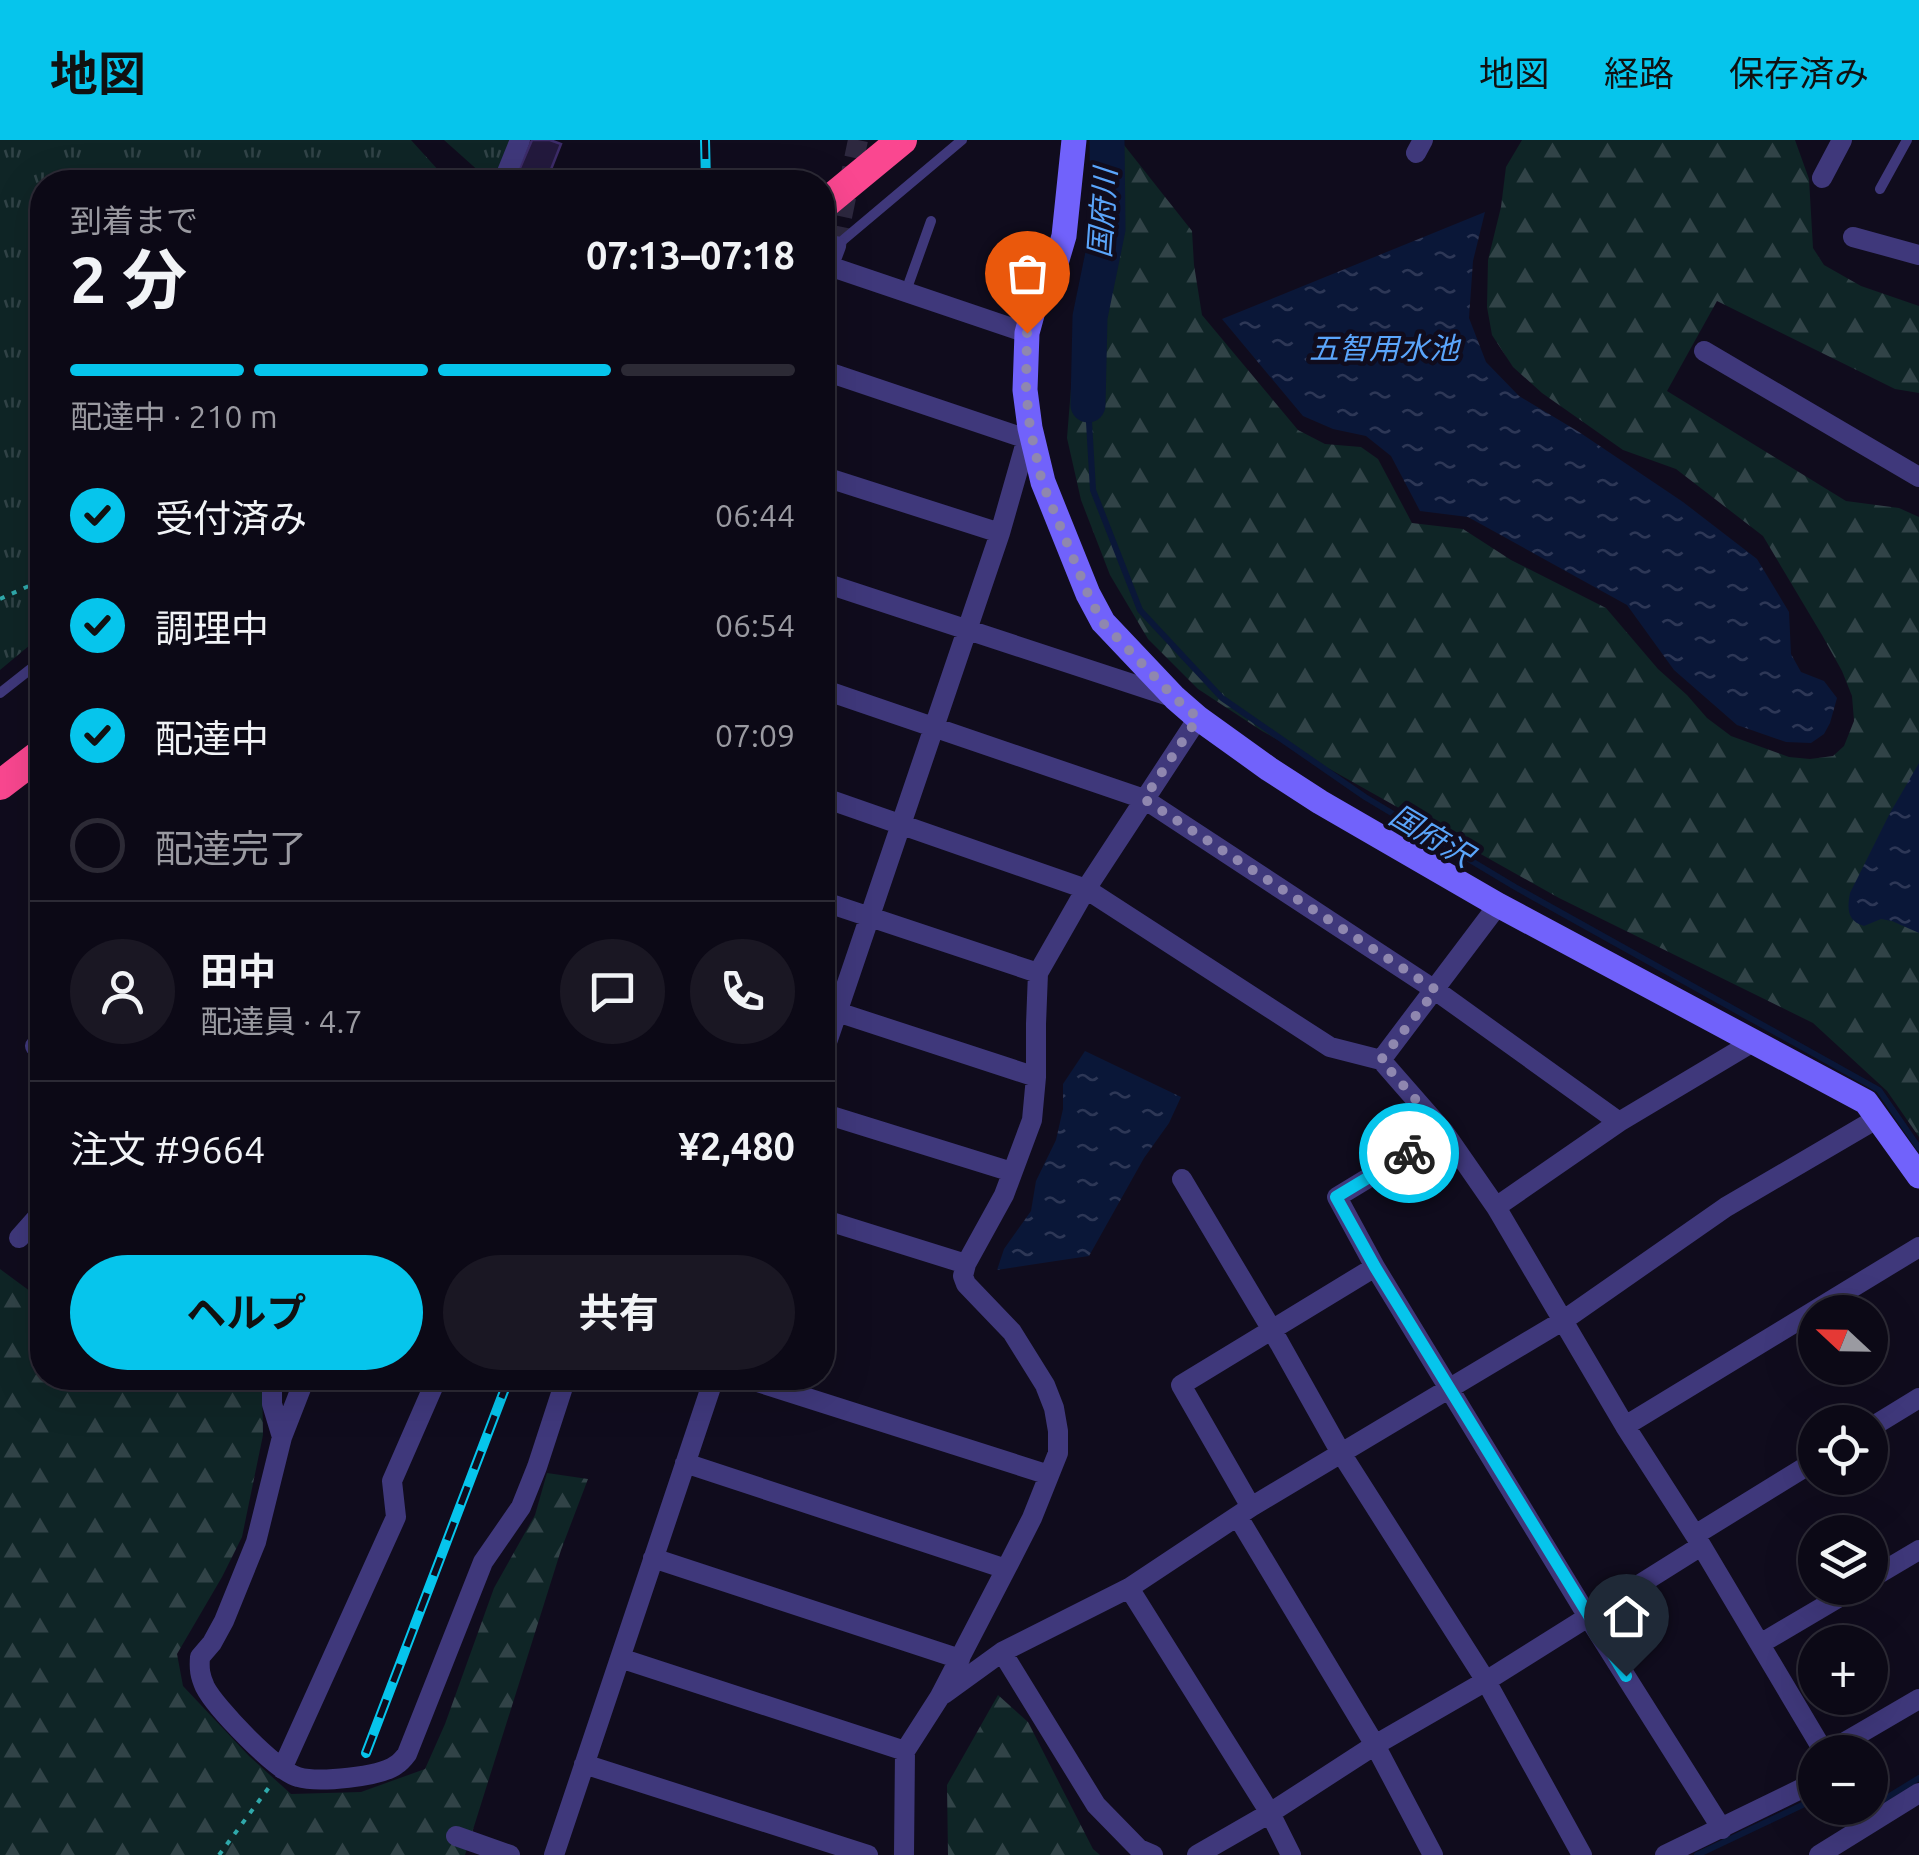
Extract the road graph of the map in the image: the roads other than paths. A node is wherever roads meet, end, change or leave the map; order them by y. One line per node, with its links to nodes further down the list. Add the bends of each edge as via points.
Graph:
1 (520, 140): 7 (street)
2 (902, 140): 10 (highway)
3 (962, 140): 14 (lane)
4 (1074, 140): 17 (street, via 1064,236)
5 (1842, 140): 8 (street)
6 (1907, 140): 9 (lane)
7 (508, 170)
8 (1822, 178)
9 (1880, 189)
10 (835, 195)
11 (931, 220): 16 (lane)
12 (1853, 237): 13 (street)
13 (1919, 255)
14 (835, 259)
15 (835, 267): 16 (street)
16 (906, 292): 17 (street)
17 (1027, 333): 20 (street)
18 (1704, 351): 21 (street)
19 (835, 374): 20 (street)
20 (1028, 434): 23 (street); 29 (street, via 1102,622)
21 (1919, 477)
22 (835, 480): 23 (street)
23 (1000, 534): 25 (street)
24 (835, 586): 25 (street)
25 (967, 630): 29 (street); 31 (street)
26 (30, 669): 27 (lane)
27 (0, 693)
28 (835, 694): 31 (street)
29 (1175, 698): 30 (street)
30 (1198, 718): 34 (street); 39 (street, via 1320,802)
31 (934, 728): 34 (street); 36 (street)
32 (30, 762): 33 (highway)
33 (0, 785)
34 (1144, 799): 37 (street); 42 (street)
35 (835, 801): 36 (street)
36 (901, 824): 37 (street); 40 (street)
37 (1086, 889): 41 (street); 46 (street, via 1330,1047)
38 (835, 904): 40 (street)
39 (1498, 906): 42 (street); 45 (street)
40 (870, 916): 41 (street); 43 (street)
41 (1038, 973): 47 (street)
42 (1436, 990): 46 (street); 50 (street)
43 (835, 997)
44 (835, 1011): 47 (street)
45 (1753, 1042): 49 (street, via 1866,1102); 50 (street)
46 (1381, 1060): 51 (street)
47 (1036, 1077): 52 (street, via 1032,1120)
48 (835, 1117): 52 (street)
49 (1878, 1118): 53 (street); 62 (street, via 1726,1207)
50 (1618, 1122): 55 (street)
51 (1444, 1132): 55 (street); 61 (street, via 1336,1197)
52 (1012, 1172): 60 (street)
53 (1919, 1176)
54 (1182, 1179): 63 (street)
55 (1496, 1207): 62 (street)
56 (835, 1223): 60 (street)
57 (30, 1226): 58 (street)
58 (19, 1238)
59 (1919, 1248): 73 (street)
60 (966, 1264): 78 (street, via 966,1284 1012,1332 1054,1408 1058,1452)
61 (1375, 1267): 63 (street); 64 (street)
62 (1564, 1320): 64 (street); 73 (street)
63 (1272, 1330): 75 (street); 79 (street, via 1181,1385)
64 (1450, 1388): 75 (street); 87 (street)
65 (272, 1390): 74 (street)
66 (301, 1390): 74 (street)
67 (432, 1390): 100 (street, via 392,1481 396,1516)
68 (562, 1390): 100 (street, via 521,1507 483,1562 407,1754 395,1766 348,1777 297,1777)
69 (710, 1390): 76 (street)
70 (781, 1390): 78 (street)
71 (1919, 1398): 72 (street)
72 (1888, 1417)
73 (1625, 1426): 80 (street)
74 (282, 1436): 100 (street, via 256,1542 224,1620 200,1657 199,1673 221,1710)
75 (1341, 1453): 79 (street); 92 (street)
76 (686, 1463): 82 (street); 84 (street)
77 (1798, 1472): 80 (street)
78 (1050, 1476): 84 (street)
79 (1245, 1512): 85 (street); 97 (street)
80 (1698, 1540): 87 (street); 88 (street)
81 (1919, 1550): 83 (street)
82 (654, 1558): 90 (street); 91 (street)
83 (1888, 1568)
84 (1006, 1569): 91 (street)
85 (1129, 1588): 89 (street); 104 (street)
86 (1826, 1605): 88 (street)
87 (1588, 1615): 92 (street); 106 (street)
88 (1760, 1644): 95 (street)
89 (1002, 1652): 93 (street); 112 (street, via 1096,1805)
90 (620, 1658): 98 (street); 99 (street)
91 (960, 1659): 93 (street)
92 (1486, 1681): 97 (street); 116 (street)
93 (939, 1698): 98 (street)
94 (1919, 1699): 96 (street)
95 (1816, 1735)
96 (1856, 1735)
97 (1375, 1745): 104 (street); 115 (street)
98 (905, 1751): 111 (street)
99 (584, 1764): 109 (street); 110 (street)
100 (282, 1769)
101 (1798, 1791): 106 (street)
102 (1919, 1793): 103 (street)
103 (1888, 1805)
104 (1270, 1813): 113 (street); 114 (street)
105 (1851, 1825): 118 (street)
106 (1722, 1829): 117 (street)
107 (456, 1836): 108 (street)
108 (510, 1855)
109 (554, 1855)
110 (868, 1855)
111 (904, 1855)
112 (1153, 1855)
113 (1198, 1855)
114 (1291, 1855)
115 (1433, 1855)
116 (1582, 1855)
117 (1665, 1855)
118 (1818, 1855)

